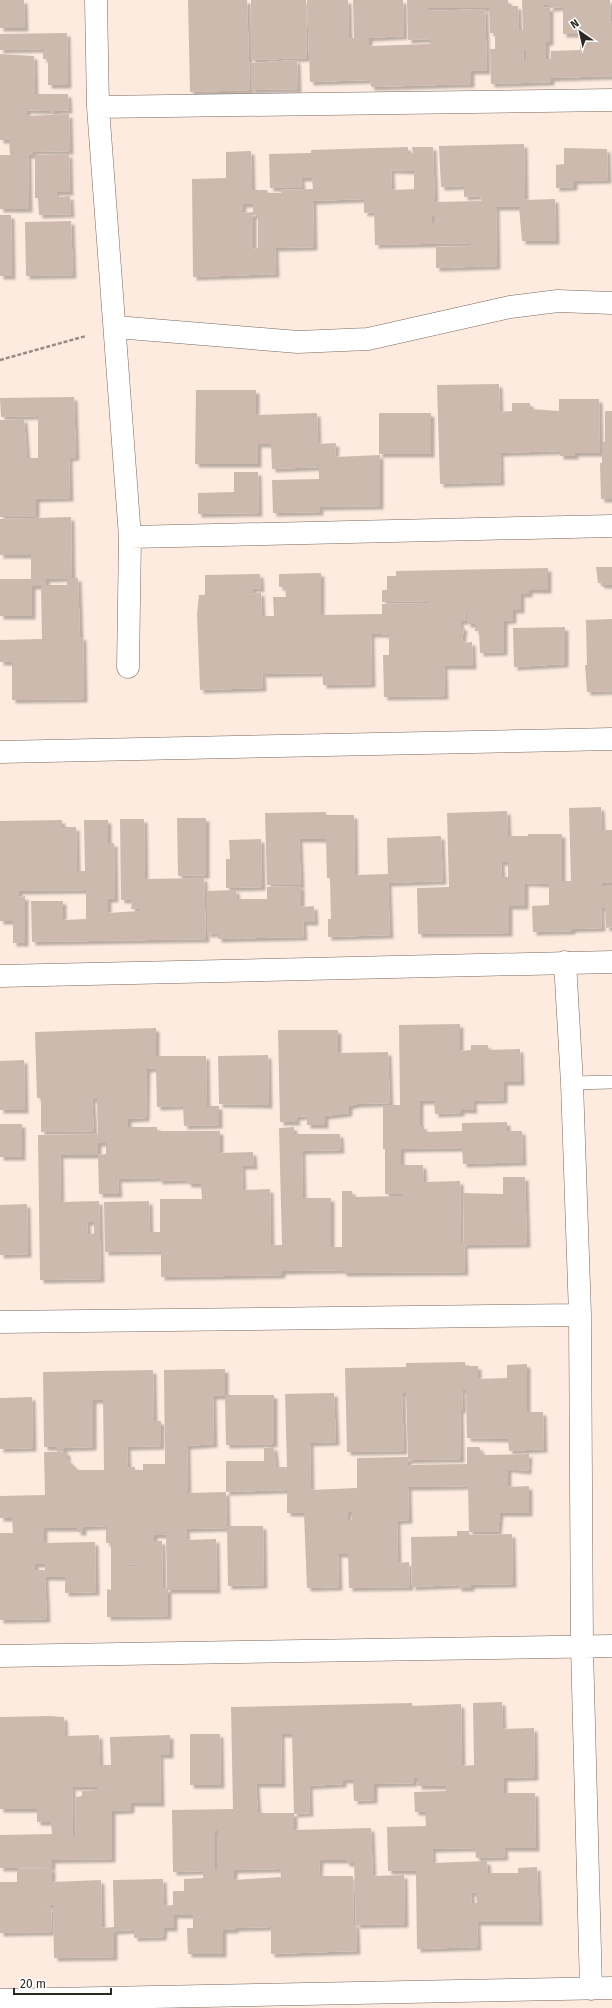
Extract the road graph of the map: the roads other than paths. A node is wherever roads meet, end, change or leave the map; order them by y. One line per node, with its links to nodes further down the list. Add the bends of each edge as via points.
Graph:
1 (96, 0): 3 (street)
2 (612, 100): 3 (street)
3 (98, 107): 5 (street)
4 (612, 303): 5 (street, via 558,300 510,307 368,339 313,342)
5 (116, 327): 7 (street)
6 (612, 526): 7 (street)
7 (130, 537): 8 (street)
8 (128, 667)
9 (612, 739): 10 (street)
10 (0, 752)
11 (565, 962): 12 (street); 13 (street); 15 (street)
12 (612, 962)
13 (0, 976)
14 (612, 1082): 15 (lane)
15 (572, 1083): 16 (street)
16 (580, 1315): 17 (street); 19 (street)
17 (0, 1322)
18 (612, 1646): 19 (street)
19 (582, 1648): 20 (street); 22 (street)
20 (0, 1656)
21 (612, 1988): 22 (street)
22 (591, 1989): 23 (street)
23 (0, 2000)

